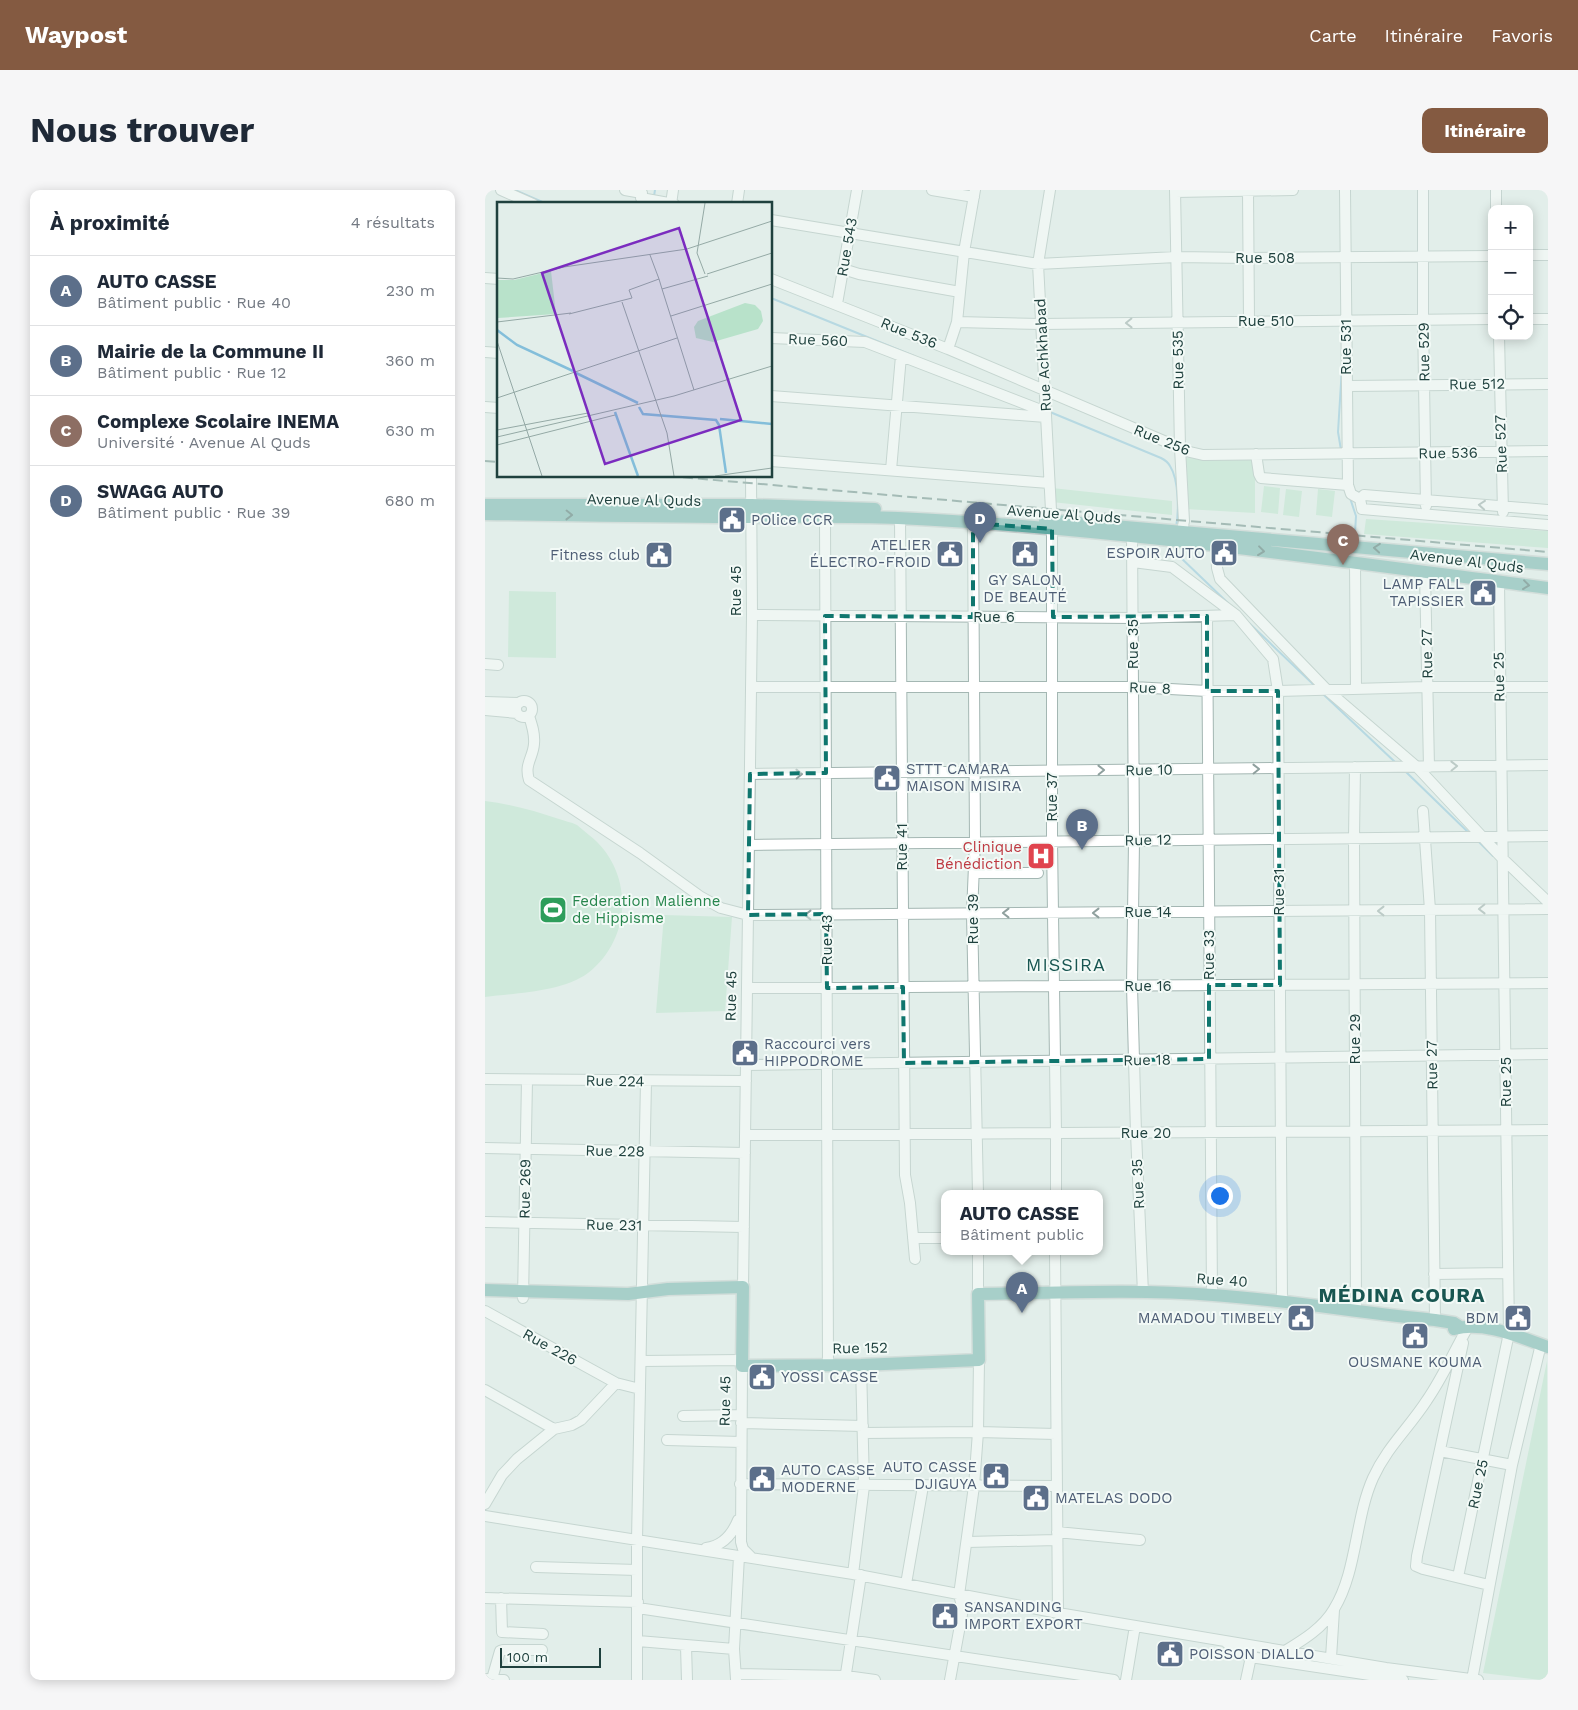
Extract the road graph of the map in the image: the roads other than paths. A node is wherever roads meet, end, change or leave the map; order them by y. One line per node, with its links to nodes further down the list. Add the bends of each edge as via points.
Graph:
1 (501, 190): 14 (street)
2 (625, 190): 13 (street)
3 (857, 190): 18 (street, Rue 543)
4 (932, 190): 12 (street)
5 (1050, 190): 27 (street, Rue Achkhabad)
6 (1248, 190): 7 (street); 11 (street); 26 (street)
7 (1293, 190)
8 (1345, 190): 25 (street, Rue 531)
9 (1423, 190): 22 (street, Rue 529)
10 (1495, 190): 16 (street)
11 (1175, 191): 24 (street, Rue 535)
12 (974, 194): 19 (street)
13 (642, 196): 15 (street)
14 (528, 202)
15 (664, 202)
16 (1496, 205)
17 (773, 220): 18 (street, Rue 508)
18 (849, 233): 19 (street, Rue 508); 28 (street, Rue 543)
19 (965, 252): 27 (street, Rue 508); 30 (street)
20 (1533, 255): 21 (street)
21 (1548, 255)
22 (1422, 256): 23 (street, Rue 508); 25 (street, Rue 508); 35 (street, Rue 529)
23 (1488, 256)
24 (1176, 257): 26 (street, Rue 508); 27 (street, Rue 508); 38 (street, Rue 535)
25 (1342, 257): 26 (street, Rue 508); 36 (street, Rue 531)
26 (1248, 258): 39 (street)
27 (1038, 264): 40 (street, Rue Achkhabad)
28 (843, 268): 30 (street, via 859,274); 31 (street, Rue 543)
29 (773, 280): 31 (street, Rue 536)
30 (960, 292): 37 (street)
31 (837, 304): 43 (street, Rue 536)
32 (1548, 318): 34 (street)
33 (1488, 319): 35 (street, Rue 510)
34 (1533, 319)
35 (1423, 320): 36 (street, Rue 510); 47 (street, Rue 529)
36 (1342, 321): 39 (street, Rue 510); 48 (street, Rue 531)
37 (957, 322): 40 (street, Rue 510); 43 (street)
38 (1178, 322): 39 (street, Rue 510); 40 (street, Rue 510, one-way to 40); 53 (street, Rue 535)
39 (1249, 322)
40 (1041, 324): 49 (street, Rue Achkhabad)
41 (773, 338): 44 (street, Rue 560, via 865,342)
42 (1499, 340): 45 (street, Rue 527)
43 (948, 349): 49 (street, Rue 536)
44 (901, 356): 51 (street); 52 (street, Rue 560)
45 (1499, 384): 46 (street, Rue 512); 47 (street, Rue 512); 54 (street, Rue 527)
46 (1548, 384)
47 (1424, 385): 48 (street, Rue 512); 56 (street, Rue 529)
48 (1347, 386): 58 (street, Rue 531)
49 (1045, 390): 52 (street, Rue Achkhabad); 53 (street, Rue 256)
50 (773, 396): 51 (street)
51 (897, 405): 52 (street); 60 (street)
52 (1046, 414): 62 (street, Rue Achkhabad)
53 (1180, 448): 57 (street, Rue 256, via 1203,455); 78 (street, Rue 535, via 1184,521)
54 (1502, 452): 55 (street, Rue 536); 56 (street, Rue 536); 67 (street, Rue 527)
55 (1548, 452)
56 (1425, 453): 58 (street, Rue 536); 65 (street, Rue 529)
57 (1256, 454): 58 (street, Rue 256); 63 (street, via 1261,478)
58 (1347, 454): 63 (street, Rue 531)
59 (773, 461): 60 (street)
60 (891, 470): 62 (street)
61 (751, 478): 69 (street, Rue 45)
62 (1049, 483): 76 (street, Rue Achkhabad)
63 (1348, 486): 64 (street, via 1351,494)
64 (1360, 499): 65 (street, via 1364,495); 71 (street, via 1362,509)
65 (1426, 500): 67 (street, one-way to 65); 71 (street, Rue 529)
66 (485, 505): 69 (main road, Avenue Al Quds)
67 (1503, 506): 68 (street); 74 (street, Rue 527)
68 (1548, 510)
69 (752, 511): 70 (main road, Avenue Al Quds, one-way to 69); 72 (main road, Avenue Al Quds); 76 (main road, Avenue Al Quds, via 883,509); 87 (street, Rue 45)
70 (485, 514)
71 (1427, 514): 74 (street)
72 (825, 516): 73 (main road, Avenue Al Quds); 89 (street, Rue 43)
73 (900, 518): 75 (main road, Avenue Al Quds); 90 (street, Rue 41)
74 (1503, 521): 77 (street)
75 (973, 523): 76 (main road, Avenue Al Quds); 92 (street, Rue 39)
76 (1052, 524): 78 (main road, Avenue Al Quds); 79 (main road, Avenue Al Quds); 93 (street, Rue 37)
77 (1548, 524)
78 (1175, 534): 79 (main road, Avenue Al Quds); 80 (main road, Avenue Al Quds); 83 (main road, Avenue Al Quds, one-way to 78)
79 (1132, 536): 81 (street, Rue 35)
80 (1216, 545): 82 (main road, Avenue Al Quds, one-way to 82); 106 (street, via 1220,579)
81 (1133, 562): 88 (street, Rue 31, via 1172,566); 94 (street, Rue 35)
82 (1355, 563): 84 (main road, Avenue Al Quds); 107 (street)
83 (1548, 564)
84 (1425, 572): 85 (main road, Avenue Al Quds); 103 (street, Rue 27)
85 (1499, 582): 86 (main road, Avenue Al Quds, one-way to 86); 104 (street, Rue 25)
86 (1548, 588)
87 (752, 615): 89 (street, Rue 6); 97 (street, Rue 45)
88 (1236, 615): 91 (street, Rue 6); 109 (street, Rue 31, via 1273,659)
89 (825, 616): 90 (street, Rue 6); 98 (street, Rue 43)
90 (901, 616): 92 (street, Rue 6); 99 (street, Rue 41)
91 (1207, 616): 94 (street, Rue 6); 108 (street, Rue 33)
92 (973, 617): 93 (street, Rue 6); 100 (street, Rue 39)
93 (1053, 617): 94 (street, Rue 6); 101 (street, Rue 37)
94 (1133, 618): 102 (street, Rue 35)
95 (485, 664): 96 (street)
96 (498, 665)
97 (751, 687): 98 (street, Rue 8); 124 (street, Rue 45)
98 (826, 687): 99 (street, Rue 8); 125 (street, Rue 43)
99 (901, 687): 100 (street, Rue 8); 123 (street, Rue 41)
100 (974, 687): 101 (street, Rue 8); 122 (street, Rue 39)
101 (1052, 687): 102 (street, Rue 8); 121 (street, Rue 37)
102 (1133, 687): 108 (street, Rue 8); 120 (street, Rue 35)
103 (1427, 687): 104 (street, Rue 8); 107 (street, Rue 8); 114 (street, Rue 27)
104 (1499, 688): 105 (street, Rue 8); 115 (street, Rue 25)
105 (1548, 688)
106 (1326, 689): 107 (street, Rue 8); 109 (street, Rue 8); 117 (street)
107 (1357, 689)
108 (1207, 691): 109 (street, Rue 8); 119 (street, Rue 33)
109 (1277, 691): 118 (street, Rue 31)
110 (485, 702): 111 (street)
111 (518, 708): 112 (street); 155 (street, Rue 14, via 522,717 529,716 534,732 534,746 526,771 529,780 701,897 721,908)
112 (485, 710)
113 (1548, 765): 115 (street, Rue 10)
114 (1429, 766): 115 (street, Rue 10, one-way to 115); 117 (street, Rue 10)
115 (1501, 766): 127 (street, Rue 25)
116 (1355, 767): 117 (street, Rue 10); 118 (street, Rue 10); 131 (street, Rue 29)
117 (1417, 767): 130 (street)
118 (1278, 768): 119 (street, Rue 10, one-way to 118); 132 (street, Rue 31)
119 (1207, 769): 120 (street, Rue 10); 134 (street, Rue 33)
120 (1134, 770): 121 (street, Rue 10, one-way to 120); 133 (street, Rue 35)
121 (1052, 771): 122 (street, Rue 10); 135 (street, Rue 37)
122 (975, 772): 123 (street, Rue 10); 136 (street, Rue 39)
123 (902, 773): 125 (street, Rue 10); 137 (street, Rue 41)
124 (750, 774): 125 (street, Rue 10, one-way to 125); 139 (street, Rue 45)
125 (826, 774): 138 (street, Rue 43)
126 (1423, 811): 129 (street, Rue 27)
127 (1502, 836): 128 (street, Rue 12); 130 (street, Rue 12); 140 (street, Rue 25)
128 (1548, 836)
129 (1425, 837): 130 (street, Rue 12); 131 (street, Rue 12); 146 (street, Rue 27)
130 (1481, 837): 140 (street)
131 (1354, 838): 132 (street, Rue 12); 148 (street, Rue 29)
132 (1279, 839): 134 (street, Rue 12); 147 (street, Rue 31)
133 (1134, 840): 134 (street, Rue 12); 135 (street, Rue 12); 149 (street, Rue 35)
134 (1208, 840): 150 (street, Rue 33)
135 (1052, 841): 136 (street, Rue 12); 152 (street, Rue 37)
136 (975, 842): 137 (street, Rue 12); 141 (street, Rue 39)
137 (902, 843): 138 (street, Rue 12); 154 (street, Rue 41)
138 (826, 844): 139 (street, Rue 12); 153 (street, Rue 43)
139 (749, 845): 155 (street, Rue 45)
140 (1503, 859): 143 (street); 144 (street, Rue 25)
141 (974, 873): 142 (street); 151 (street, Rue 39)
142 (1038, 873)
143 (1548, 902)
144 (1503, 909): 145 (street, Rue 14); 146 (street, Rue 14, one-way to 146); 156 (street, Rue 25)
145 (1548, 909)
146 (1430, 910): 148 (street, Rue 14, one-way to 148); 159 (street, Rue 27)
147 (1279, 911): 148 (street, Rue 14); 150 (street, Rue 14); 161 (street, Rue 31)
148 (1355, 911): 158 (street, Rue 29)
149 (1132, 912): 150 (street, Rue 14); 152 (street, Rue 14, one-way to 152); 163 (street, Rue 35)
150 (1208, 912): 160 (street, Rue 33)
151 (972, 913): 152 (street, Rue 14, one-way to 151); 154 (street, Rue 14); 165 (street, Rue 39)
152 (1054, 913): 162 (street, Rue 37)
153 (827, 914): 154 (street, Rue 14); 155 (street, Rue 14, one-way to 155); 167 (street, Rue 43)
154 (903, 914): 164 (street, Rue 41)
155 (748, 915): 166 (street, Rue 45)
156 (1503, 983): 157 (street, Rue 16); 159 (street, Rue 16); 168 (street, Rue 25)
157 (1548, 983)
158 (1355, 984): 159 (street, Rue 16); 161 (street, Rue 16); 171 (street, Rue 29)
159 (1431, 984): 170 (street, Rue 27)
160 (1209, 985): 161 (street, Rue 16); 163 (street, Rue 16); 173 (street, Rue 33)
161 (1280, 985): 172 (street, Rue 31)
162 (1055, 986): 163 (street, Rue 16); 165 (street, Rue 16); 175 (street, Rue 37)
163 (1132, 986): 174 (street, Rue 35)
164 (903, 987): 165 (street, Rue 16); 167 (street, Rue 16); 177 (street, Rue 41)
165 (974, 987): 176 (street, Rue 39)
166 (747, 988): 167 (street, Rue 16); 179 (street, Rue 45)
167 (827, 988): 178 (street, Rue 43)
168 (1506, 1054): 169 (street, Rue 18); 170 (street, Rue 18); 184 (street, Rue 25)
169 (1548, 1054)
170 (1432, 1056): 171 (street, Rue 18); 187 (street, Rue 27)
171 (1355, 1057): 172 (street, Rue 18); 186 (street, Rue 29)
172 (1280, 1058): 173 (street, Rue 18); 189 (street, Rue 31)
173 (1209, 1059): 174 (street, Rue 18); 188 (street, Rue 33)
174 (1133, 1060): 175 (street, Rue 18); 191 (street, Rue 35)
175 (1056, 1061): 176 (street, Rue 18); 190 (street, Rue 37)
176 (975, 1062): 177 (street, Rue 18); 193 (street, Rue 39)
177 (903, 1063): 178 (street, Rue 18); 192 (street, Rue 41)
178 (827, 1064): 179 (street, Rue 18); 195 (street, Rue 43)
179 (746, 1065): 183 (street, Rue 45)
180 (485, 1079): 181 (street, Rue 224)
181 (527, 1080): 182 (street, Rue 224); 197 (street, Rue 269)
182 (645, 1081): 183 (street, Rue 224); 198 (street)
183 (746, 1081): 194 (street, Rue 45)
184 (1506, 1130): 185 (street, Rue 20); 187 (street, Rue 20); 211 (street, Rue 25)
185 (1548, 1130)
186 (1355, 1131): 187 (street, Rue 20); 189 (street, Rue 20); 225 (street, Rue 29)
187 (1433, 1131): 212 (street, Rue 27)
188 (1210, 1132): 189 (street, Rue 20); 191 (street, Rue 20); 219 (street, Rue 33)
189 (1281, 1132): 224 (street, Rue 31)
190 (1057, 1133): 191 (street, Rue 20); 193 (street, Rue 20); 201 (street, Rue 37)
191 (1135, 1133): 217 (street, Rue 35)
192 (904, 1134): 193 (street, Rue 20); 195 (street, Rue 20); 206 (street, Rue 41, via 905,1175)
193 (978, 1134): 200 (street, Rue 39)
194 (745, 1135): 195 (street, Rue 20); 199 (street, Rue 45)
195 (827, 1135): 235 (street, Rue 43)
196 (485, 1148): 197 (street, Rue 228)
197 (526, 1149): 198 (street, Rue 228); 203 (street, Rue 269)
198 (644, 1151): 199 (street, Rue 228); 204 (street)
199 (745, 1153): 205 (street, Rue 45)
200 (978, 1190)
201 (1055, 1190)
202 (485, 1222): 203 (street, Rue 231)
203 (525, 1223): 204 (street, Rue 231); 218 (street, Rue 269)
204 (643, 1225): 205 (street, Rue 231); 220 (street)
205 (744, 1227): 216 (street, Rue 45)
206 (913, 1238): 207 (street); 210 (street, Rue 41)
207 (941, 1238)
208 (978, 1255): 223 (street)
209 (1055, 1255): 221 (street)
210 (915, 1259)
211 (1508, 1273): 212 (street); 229 (street, Rue 25)
212 (1435, 1274): 227 (street, Rue 27)
213 (485, 1283): 215 (street)
214 (485, 1290): 215 (main road)
215 (499, 1290): 218 (main road)
216 (743, 1291): 220 (main road, via 668,1289); 233 (main road, Rue 45)
217 (1143, 1293): 219 (main road, Rue 40); 221 (main road, Rue 40)
218 (523, 1295): 220 (main road); 222 (main road)
219 (1212, 1295): 224 (main road, Rue 40)
220 (642, 1296): 232 (street)
221 (1054, 1296): 223 (main road, Rue 40); 228 (main road, Rue 40, via 1212,1300); 244 (street)
222 (485, 1297)
223 (978, 1297): 231 (main road)
224 (1282, 1302): 225 (main road, Rue 40)
225 (1356, 1310): 227 (main road, Rue 40)
226 (485, 1311): 236 (street, Rue 226)
227 (1435, 1320): 228 (main road, Rue 40, via 1454,1323)
228 (1463, 1330): 229 (main road, Rue 40); 247 (street, via 1463,1344); 275 (street, via 1427,1400 1388,1450 1372,1479 1344,1587)
229 (1509, 1333): 230 (main road, Rue 40); 248 (street, Rue 25)
230 (1544, 1345): 249 (street)
231 (979, 1360): 234 (main road, Rue 152); 243 (street)
232 (641, 1361): 233 (street); 237 (street)
233 (742, 1363): 235 (main road, Rue 152); 240 (street, Rue 45)
234 (861, 1364): 235 (main road, Rue 152); 242 (street)
235 (828, 1365)
236 (616, 1383): 237 (street, Rue 226); 241 (street, via 581,1420)
237 (640, 1388): 259 (street)
238 (485, 1390): 241 (street)
239 (683, 1416): 240 (street)
240 (741, 1419): 242 (street); 246 (street, Rue 45)
241 (554, 1429): 255 (street, via 502,1475)
242 (863, 1429): 243 (street); 251 (street)
243 (978, 1432): 244 (street); 253 (street)
244 (1055, 1434): 254 (street)
245 (667, 1440): 246 (street)
246 (741, 1442): 250 (street, Rue 45)
247 (1440, 1451): 248 (street); 268 (street, via 1416,1566)
248 (1483, 1460): 249 (street); 268 (street, Rue 25)
249 (1512, 1465): 270 (street)
250 (740, 1484): 251 (street); 257 (street, Rue 45)
251 (864, 1486): 252 (street); 267 (street)
252 (923, 1486): 253 (street); 269 (street)
253 (974, 1486): 254 (street); 261 (street)
254 (1056, 1486): 258 (street)
255 (485, 1504)
256 (485, 1516): 259 (street)
257 (740, 1517): 262 (street, via 725,1541); 264 (street, Rue 45, via 741,1542)
258 (1057, 1536): 260 (street); 261 (street); 276 (street)
259 (637, 1540): 262 (street); 266 (street)
260 (1140, 1540)
261 (967, 1542): 271 (street)
262 (702, 1549): 263 (street)
263 (739, 1556): 264 (street); 277 (street)
264 (751, 1557): 267 (street)
265 (536, 1567): 266 (street)
266 (637, 1570): 274 (street)
267 (857, 1575): 269 (street); 280 (street)
268 (1458, 1577): 270 (street)
269 (906, 1584): 271 (street)
270 (1489, 1585): 304 (street)
271 (959, 1595): 276 (street); 288 (street, via 963,1609)
272 (485, 1598): 273 (street)
273 (501, 1598): 274 (street); 279 (street, via 502,1632)
274 (638, 1605): 277 (street); 281 (street)
275 (1334, 1610): 287 (street, via 1312,1634); 290 (street)
276 (1058, 1613): 278 (street)
277 (737, 1623): 280 (street); 285 (street)
278 (1135, 1626): 282 (street); 301 (street)
279 (543, 1634)
280 (851, 1640): 288 (street); 293 (street)
281 (638, 1641): 283 (street); 296 (street)
282 (1225, 1641): 284 (street); 289 (street)
283 (686, 1646): 285 (street); 297 (street)
284 (1254, 1646): 287 (street); 289 (street)
285 (735, 1649): 292 (street)
286 (542, 1650): 294 (street, via 500,1651)
287 (1285, 1651): 290 (street)
288 (955, 1656): 299 (street); 300 (street)
289 (1250, 1657): 291 (street); 302 (street)
290 (1331, 1658): 291 (street)
291 (1371, 1674): 303 (street); 304 (street)
292 (736, 1677): 293 (street)
293 (845, 1678): 298 (street)
294 (489, 1679): 295 (street)
295 (504, 1680)
296 (637, 1680)
297 (687, 1680)
298 (875, 1680)
299 (950, 1680)
300 (1114, 1680)
301 (1126, 1680)
302 (1246, 1680)
303 (1403, 1680)
304 (1472, 1680): 305 (street)
305 (1478, 1680)

